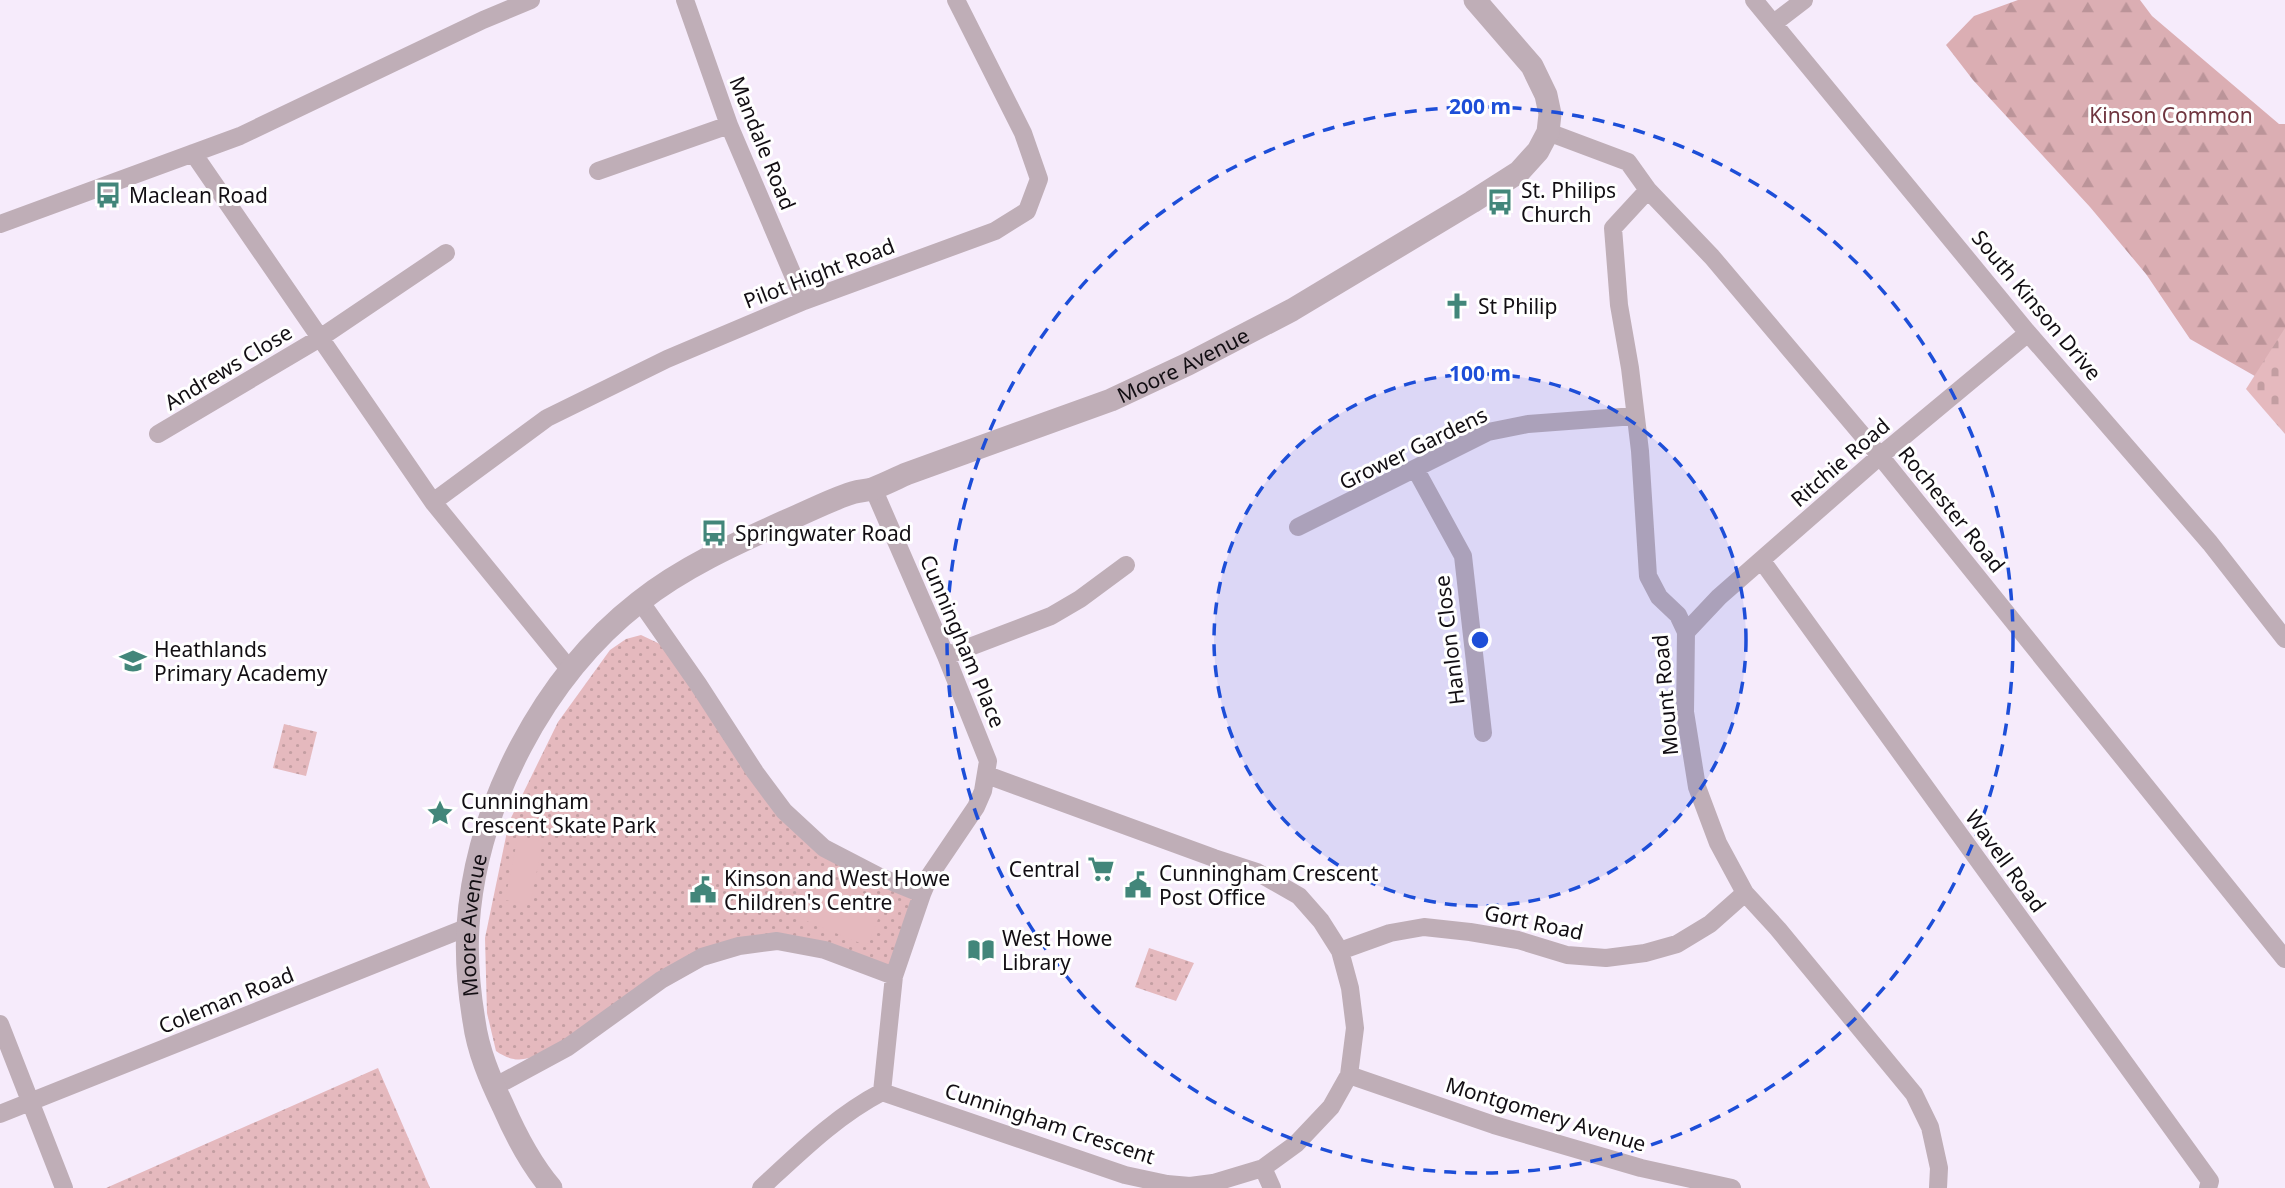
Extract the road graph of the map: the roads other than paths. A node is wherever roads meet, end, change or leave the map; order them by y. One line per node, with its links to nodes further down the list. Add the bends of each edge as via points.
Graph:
1 (531, 0): 10 (street, via 240,136)
2 (685, 0): 8 (street, Mandale Road)
3 (956, 0): 15 (street, Pilot Hight Road, via 1023,133 1039,179 1027,211 995,231)
4 (1475, 0): 9 (street, via 1532,66 1546,95)
5 (1754, 0): 7 (street, South Kinson Drive)
6 (1804, 0): 7 (street)
7 (1774, 23): 16 (street, South Kinson Drive)
8 (729, 125): 11 (street); 15 (street, Mandale Road)
9 (1548, 132): 12 (street, Rochester Road, via 1628,162); 22 (street, Moore Avenue, via 1519,172 1281,316 1111,400)
10 (193, 153): 13 (street); 17 (street)
11 (598, 171)
12 (1648, 190): 18 (street, Mount Road, via 1613,228); 20 (street, Rochester Road, via 1713,257)
13 (0, 225)
14 (446, 253): 17 (street, Andrews Close)
15 (804, 302): 23 (street, Pilot Hight Road, via 667,359 547,418)
16 (2028, 333): 20 (street, Ritchie Road); 29 (street, South Kinson Drive, via 2210,543)
17 (320, 338): 19 (street, Andrews Close); 23 (street)
18 (1635, 416): 21 (street, Grower Gardens, via 1528,424 1488,432); 28 (street, Mount Road, via 1648,576)
19 (158, 434)
20 (1880, 456): 25 (street, Ritchie Road); 38 (street, Rochester Road)
21 (1416, 470): 24 (street, Grower Gardens); 32 (street, Hanlon Close, via 1463,556)
22 (873, 488): 27 (street, Moore Avenue, via 848,494 747,538); 30 (street, Cunningham Place)
23 (433, 502): 31 (street)
24 (1298, 527)
25 (1762, 561): 28 (street, Ritchie Road); 53 (street, Wavell Road, via 2210,1181)
26 (1126, 565): 30 (street, via 1051,616)
27 (640, 601): 31 (street, Moore Avenue); 35 (street, via 784,811 824,848)
28 (1686, 632): 34 (street, Mount Road, via 1685,712 1697,787 1718,844)
29 (2285, 639)
30 (946, 656): 33 (street, Cunningham Place, via 988,761)
31 (570, 670): 36 (street, Moore Avenue, via 520,749 499,794 473,885)
32 (1483, 733)
33 (987, 775): 35 (street, via 976,807); 37 (street, Cunningham Crescent, via 1257,872 1299,896)
34 (1745, 893): 37 (street, Gort Road, via 1710,924 1676,944 1645,953 1606,958 1567,955 1518,940 1424,928 1390,933); 52 (street, Mount Road, via 1914,1094 1930,1127 1939,1168)
35 (922, 894): 39 (street)
36 (468, 927): 42 (street, Moore Avenue, via 474,1023); 44 (street, Coleman Road)
37 (1340, 951): 41 (street, Cunningham Crescent, via 1355,1028)
38 (2285, 960)
39 (894, 976): 42 (street, via 825,950 777,941 739,946 702,957 661,980 568,1047); 43 (street)
40 (0, 1024): 44 (street)
41 (1349, 1075): 46 (street, Cunningham Crescent, via 1331,1107 1296,1144); 51 (street, Montgomery Avenue, via 1507,1129)
42 (494, 1087): 48 (street, Moore Avenue, via 533,1167)
43 (882, 1092): 46 (street, Cunningham Crescent, via 1085,1163 1167,1184 1213,1183); 49 (street, via 815,1138)
44 (31, 1102): 45 (street, Coleman Road); 47 (street)
45 (0, 1114)
46 (1263, 1168): 50 (street)
47 (64, 1188)
48 (551, 1188)
49 (761, 1188)
50 (1272, 1188)
51 (1732, 1188)
52 (1938, 1188)
53 (2208, 1188)

